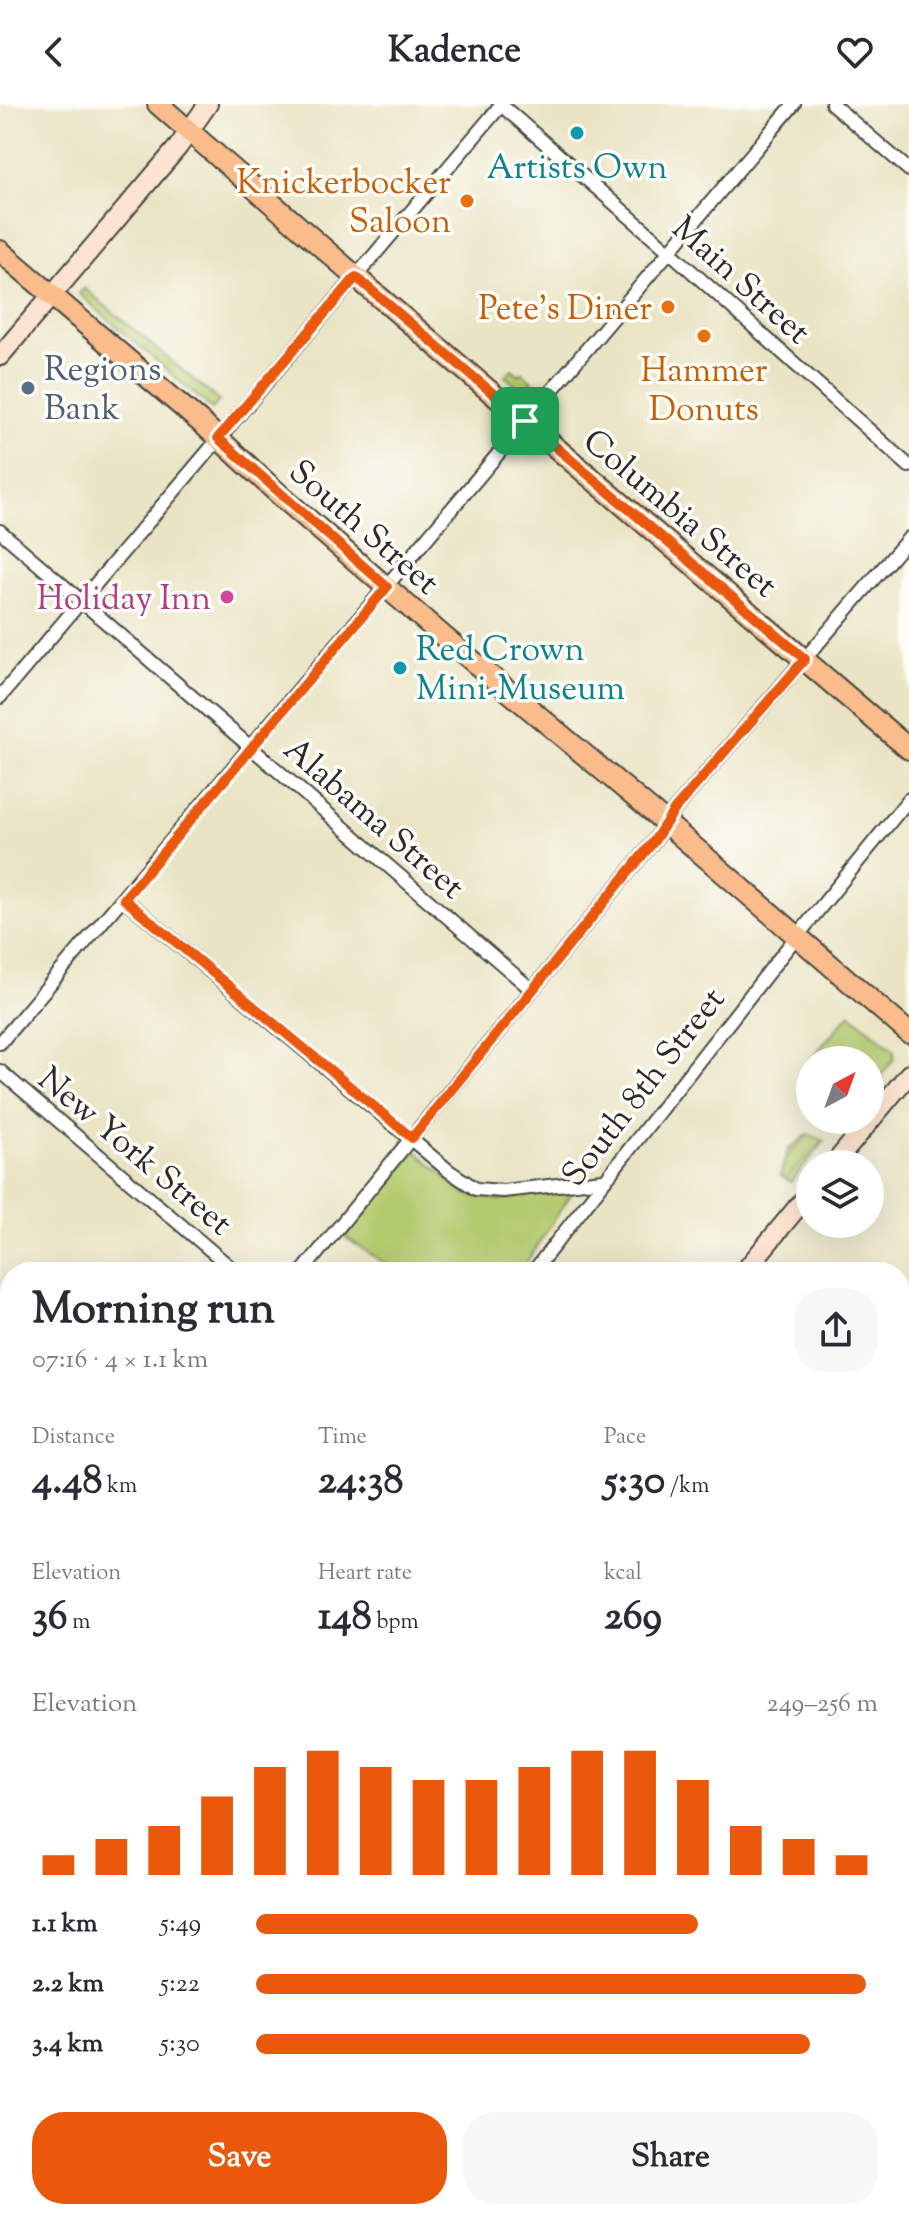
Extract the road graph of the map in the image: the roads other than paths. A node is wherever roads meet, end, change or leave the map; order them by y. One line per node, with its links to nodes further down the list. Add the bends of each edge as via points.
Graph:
1 (158, 104): 6 (main road, Columbia Street)
2 (208, 104): 6 (street)
3 (501, 104): 9 (street, Main Street); 10 (street)
4 (794, 104): 9 (street)
5 (832, 104): 7 (street)
6 (188, 130): 10 (main road, Columbia Street); 11 (street)
7 (909, 170)
8 (0, 251): 11 (main road, South Street)
9 (669, 251): 13 (street); 15 (street, Main Street)
10 (356, 277): 13 (main road, Columbia Street); 14 (street)
11 (51, 295): 12 (street); 14 (main road, South Street)
12 (0, 356)
13 (525, 421): 18 (street); 20 (main road, Columbia Street)
14 (218, 438): 18 (main road, South Street); 19 (street)
15 (909, 466)
16 (0, 531): 19 (street, Alabama Street)
17 (909, 538): 20 (street)
18 (387, 587): 22 (street); 25 (main road, South Street)
19 (82, 601): 21 (street); 22 (street, Alabama Street)
20 (805, 659): 23 (main road, Columbia Street); 25 (street)
21 (0, 697)
22 (251, 747): 26 (street); 28 (street, Alabama Street)
23 (909, 749)
24 (909, 799): 27 (street, South 8th Street)
25 (666, 823): 27 (main road, South Street); 28 (street)
26 (124, 899): 30 (street); 33 (street)
27 (797, 936): 29 (main road, South Street); 35 (street, South 8th Street)
28 (532, 990): 33 (street)
29 (909, 1033)
30 (0, 1043)
31 (0, 1071): 37 (street, New York Street)
32 (909, 1074): 34 (street)
33 (412, 1138): 35 (street, via 476,1189); 38 (street)
34 (846, 1150)
35 (603, 1180): 39 (street, South 8th Street)
36 (796, 1209): 40 (street)
37 (224, 1262)
38 (310, 1262)
39 (541, 1262)
40 (752, 1262)

